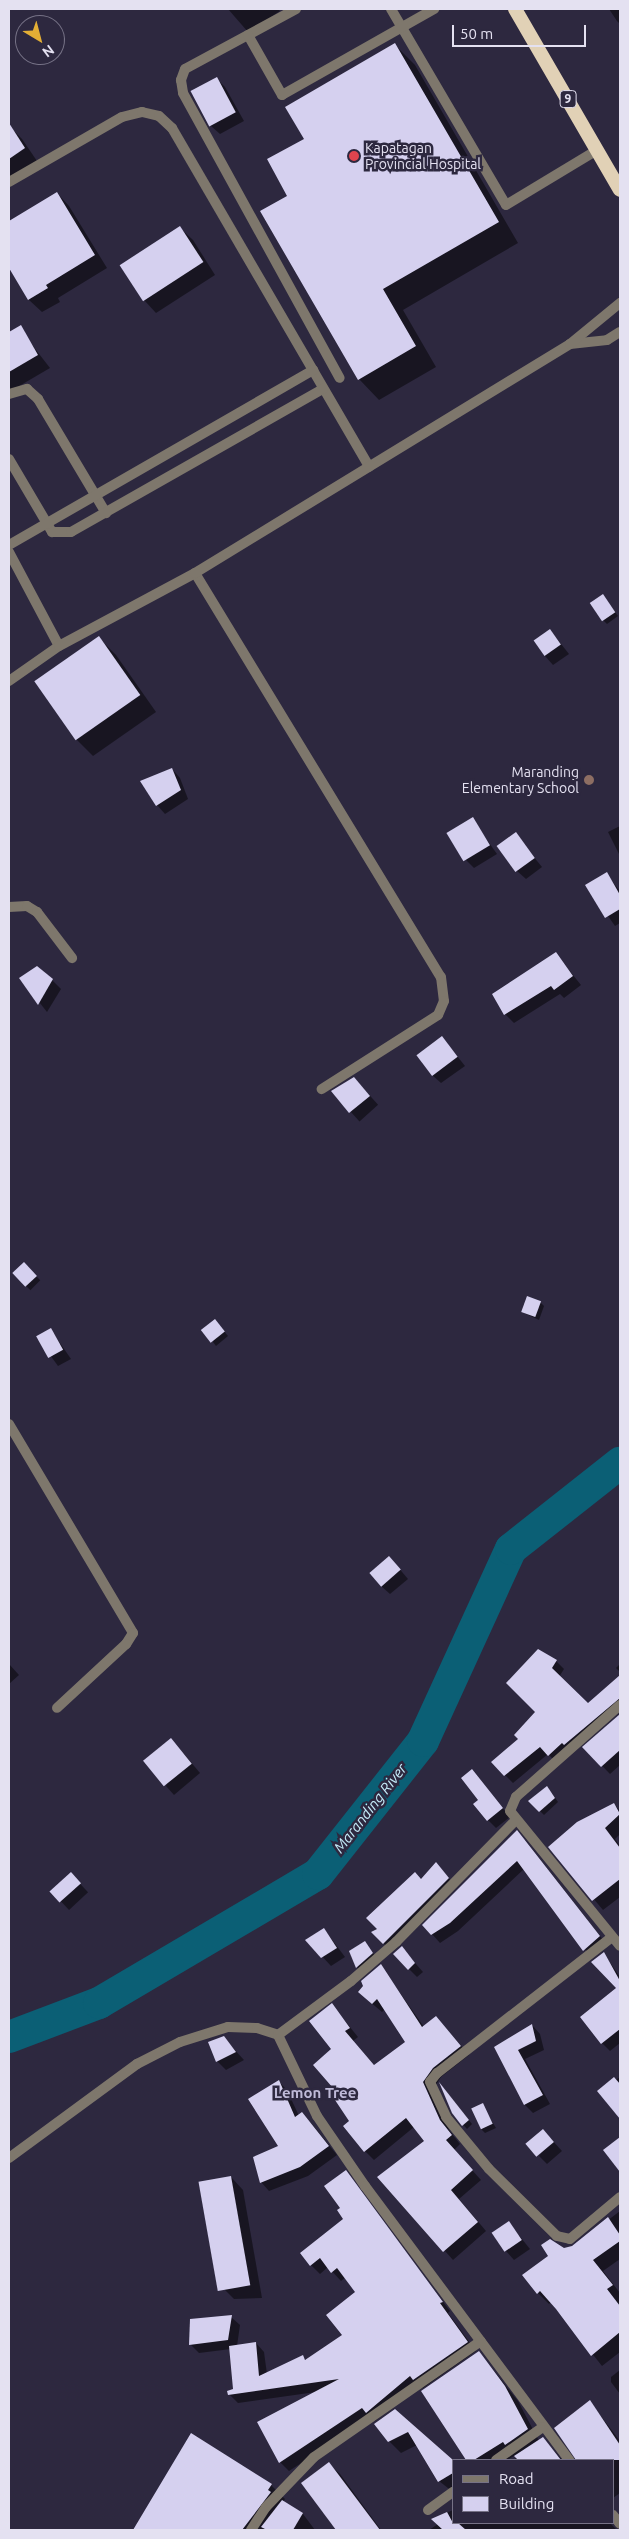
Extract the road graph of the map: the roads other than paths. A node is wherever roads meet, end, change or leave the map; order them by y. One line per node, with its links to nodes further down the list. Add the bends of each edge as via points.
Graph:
1 (296, 9): 6 (street)
2 (392, 9): 5 (street)
3 (434, 9): 5 (street)
4 (515, 9): 7 (highway, 9)
5 (402, 27): 6 (street, via 282,94); 7 (street, via 506,205)
6 (248, 35): 14 (street, via 184,69 181,80 183,92)
7 (597, 150): 9 (highway, 9)
8 (9, 182): 13 (street, via 122,116 142,112 159,116 172,128)
9 (620, 190)
10 (620, 304): 12 (street)
11 (620, 332): 12 (street, via 607,340)
12 (570, 344): 18 (street)
13 (313, 370): 15 (street); 19 (street)
14 (340, 378)
15 (323, 389): 18 (street); 20 (street)
16 (9, 394): 19 (street, via 27,389 38,399)
17 (9, 459): 21 (street)
18 (370, 467): 24 (street)
19 (96, 495): 20 (street); 21 (street)
20 (106, 513): 21 (street, via 71,532 52,532)
21 (46, 524): 22 (street)
22 (9, 545)
23 (9, 552): 25 (street)
24 (195, 573): 25 (street); 29 (street, via 441,977 444,1001 438,1015)
25 (59, 646): 26 (street)
26 (9, 682)
27 (9, 907): 28 (street, via 27,906 37,912)
28 (72, 958)
29 (322, 1089)
30 (9, 1424): 32 (street, via 133,1633 126,1644)
31 (620, 1705): 33 (street, via 516,1797 510,1811)
32 (57, 1708)
33 (516, 1820): 34 (street); 36 (street, via 396,1942 351,1981)
34 (612, 1936): 35 (street); 38 (street, via 437,2073 430,2082 446,2117 488,2169 556,2236 570,2239)
35 (620, 1946)
36 (278, 2035): 37 (street, via 257,2028 228,2027 180,2042 137,2064); 39 (street, via 318,2116 365,2186)
37 (9, 2158)
38 (620, 2197)
39 (481, 2341): 40 (street); 45 (street, via 314,2457 266,2507)
40 (543, 2427): 41 (street); 42 (street)
41 (497, 2459)
42 (568, 2459)
43 (452, 2493): 44 (street)
44 (428, 2510)
45 (251, 2530)

